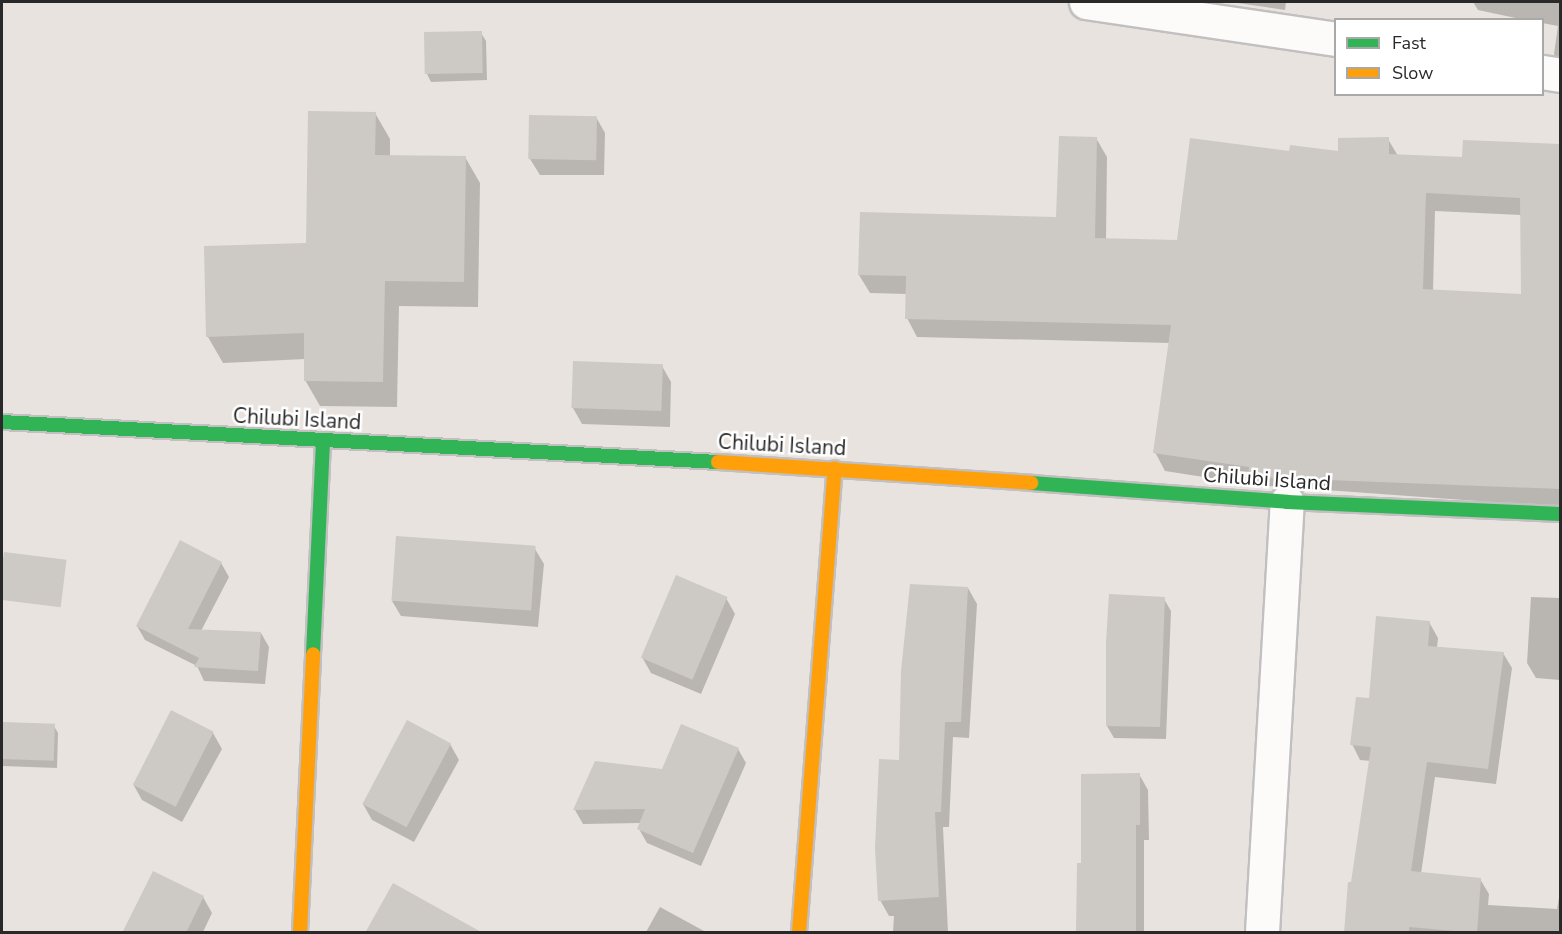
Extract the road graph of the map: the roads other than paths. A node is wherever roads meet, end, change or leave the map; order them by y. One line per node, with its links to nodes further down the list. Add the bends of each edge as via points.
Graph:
1 (1086, 2): 2 (street)
2 (1334, 39)
3 (1544, 72): 4 (street)
4 (1560, 75)
5 (2, 422): 6 (street, Chilubi Island)
6 (322, 442): 7 (street, Chilubi Island); 10 (street)
7 (835, 468): 8 (street, Chilubi Island); 11 (street)
8 (1287, 502): 9 (street, Chilubi Island); 12 (street)
9 (1560, 514)
10 (300, 933)
11 (799, 933)
12 (1262, 933)

